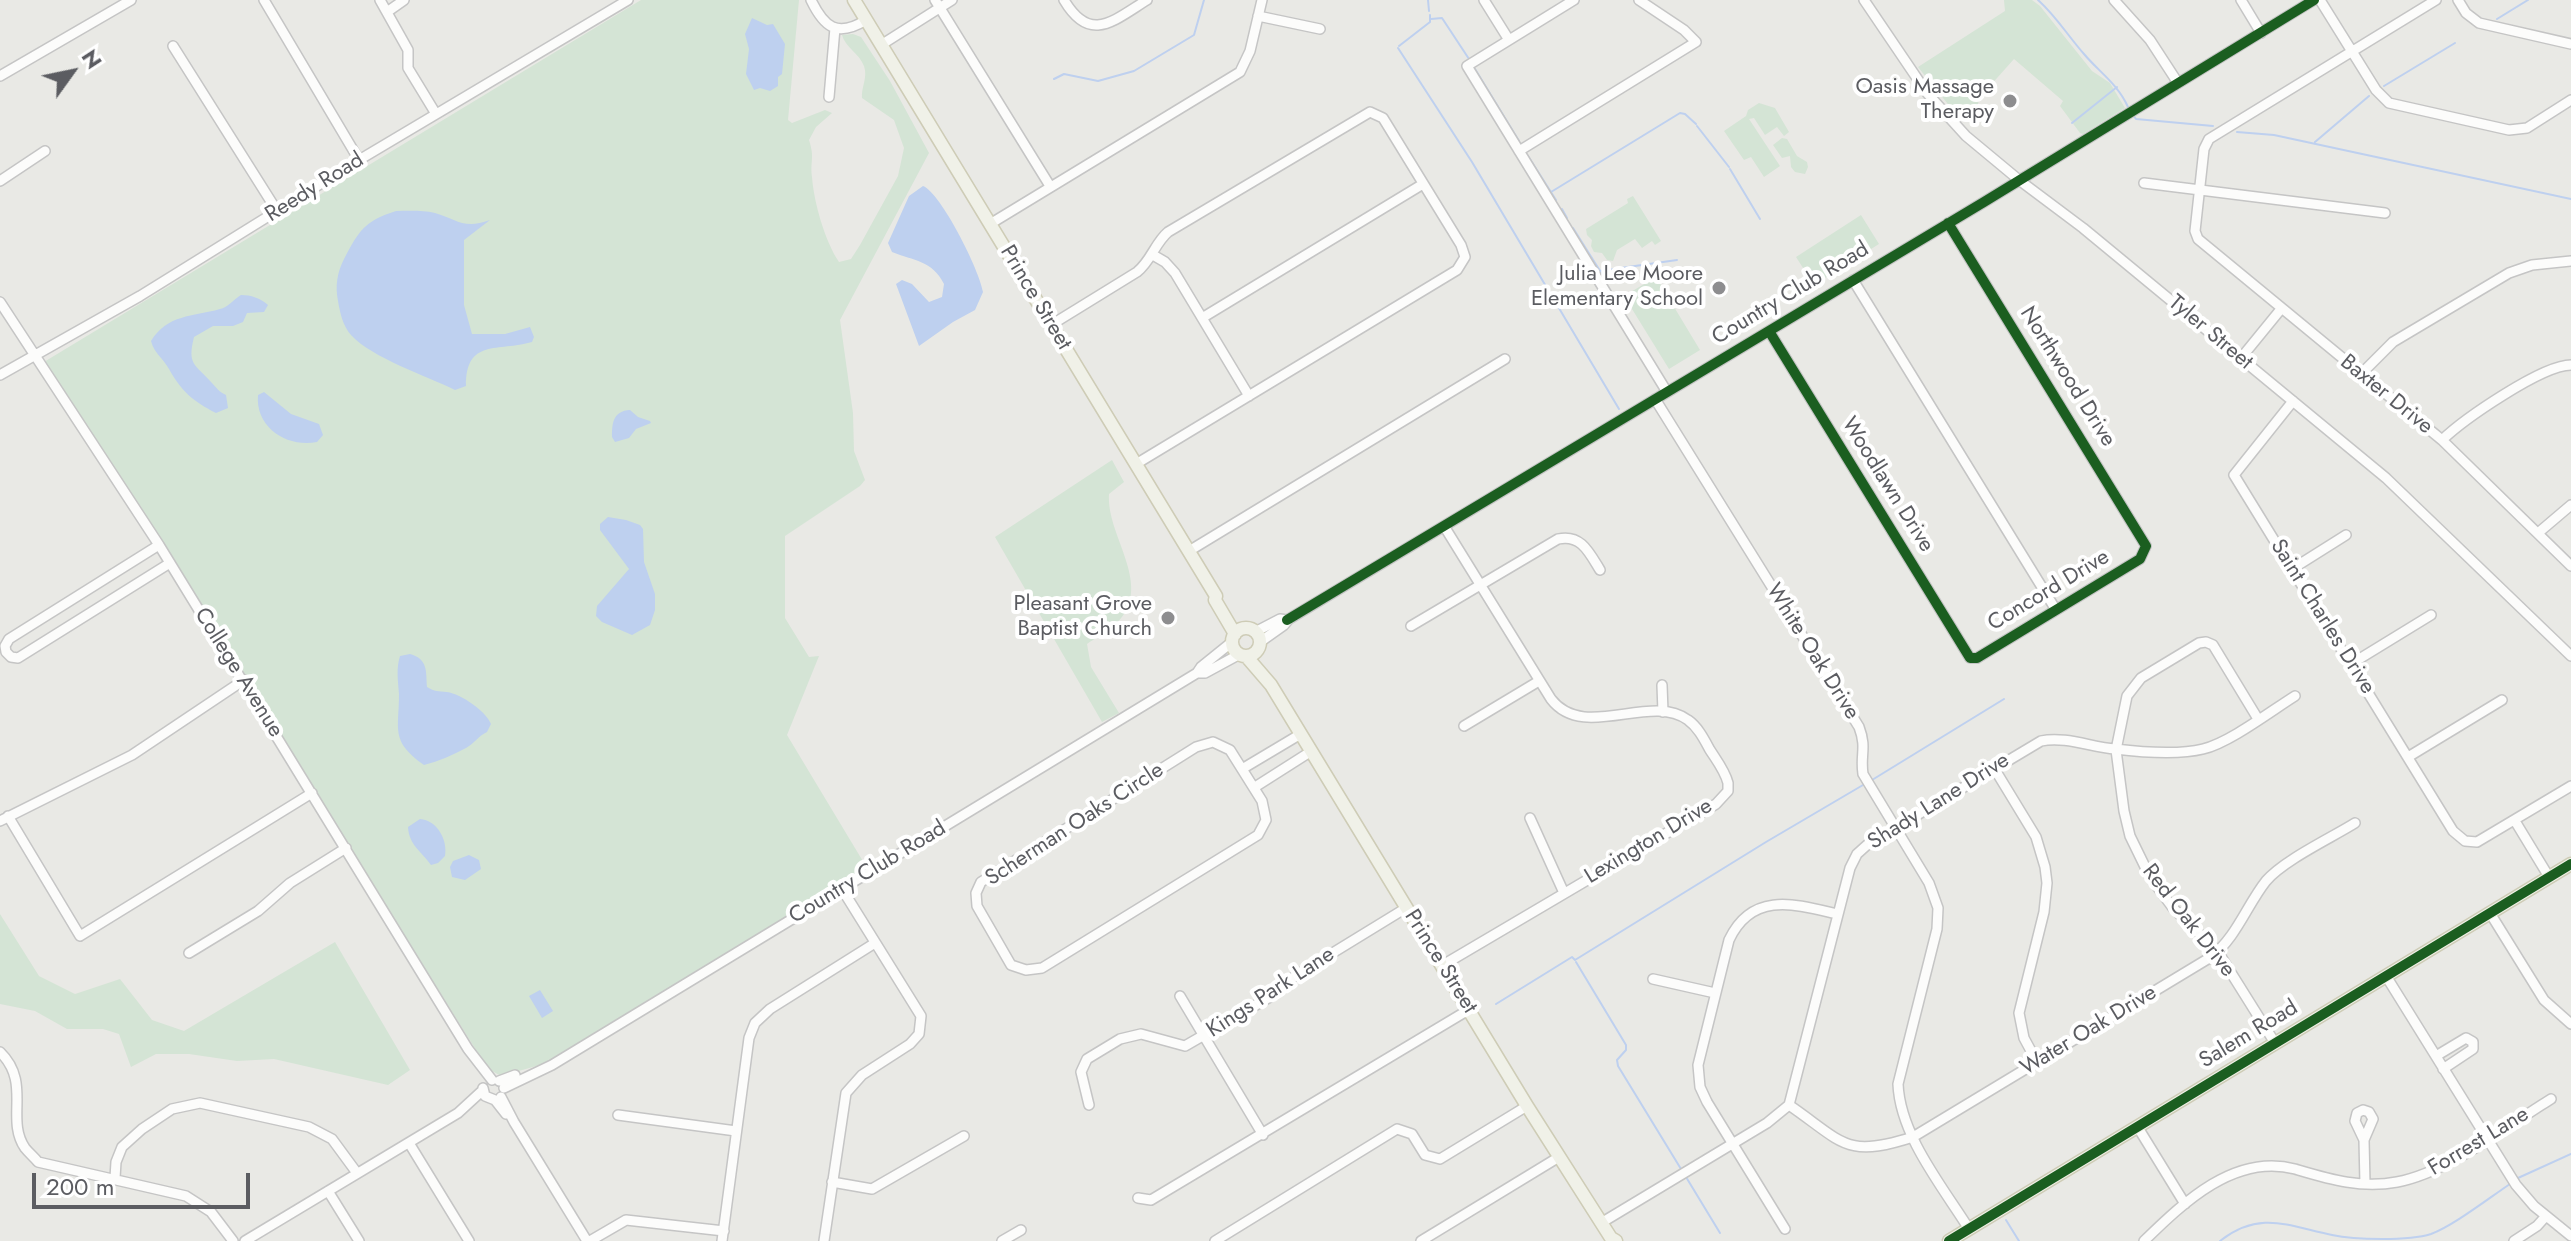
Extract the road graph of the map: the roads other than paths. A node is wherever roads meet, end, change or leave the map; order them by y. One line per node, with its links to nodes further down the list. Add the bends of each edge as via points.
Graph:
1 (131, 0): 34 (street)
2 (264, 0): 41 (street)
3 (380, 0): 23 (street)
4 (404, 0): 23 (street)
5 (628, 0): 38 (street, Reedy Road)
6 (811, 0): 26 (street, via 821,20)
7 (854, 0): 25 (main road, Prince Street)
8 (952, 0): 22 (street)
9 (1064, 0): 10 (street, via 1072,15 1088,25 1104,26)
10 (1147, 0)
11 (1262, 0): 24 (street)
12 (1484, 0): 29 (street)
13 (1574, 0): 29 (street)
14 (1639, 0): 40 (street, via 1696,42)
15 (1864, 0): 42 (street, Tyler Street, via 1941,110)
16 (2114, 0): 35 (street, via 2150,40)
17 (2241, 0): 28 (street)
18 (2314, 0): 28 (street, Country Club Road)
19 (2320, 0): 33 (street)
20 (2436, 0): 33 (street)
21 (2458, 0): 30 (street, via 2479,23)
22 (937, 4): 31 (street); 46 (street)
23 (387, 12): 38 (street, via 408,50 408,68)
24 (1258, 16): 27 (street); 46 (street, via 1240,72)
25 (866, 20): 26 (street); 31 (main road, Prince Street)
26 (835, 28): 36 (street)
27 (1320, 29)
28 (2261, 33): 35 (street, Country Club Road)
29 (1509, 40): 40 (street, via 1467,66)
30 (2571, 44)
31 (881, 45): 51 (main road, Prince Street)
32 (173, 46): 48 (street)
33 (2351, 51): 37 (street, via 2381,97 2400,107 2518,130); 47 (street, via 2209,139)
34 (0, 76)
35 (2178, 83): 42 (street, Country Club Road)
36 (829, 97)
37 (2571, 100)
38 (436, 114): 41 (street, Reedy Road)
39 (45, 151): 43 (street)
40 (1519, 151): 66 (street)
41 (359, 160): 48 (street, Reedy Road)
42 (2019, 180): 50 (street, Country Club Road); 61 (street, Tyler Street)
43 (0, 181)
44 (2144, 183): 47 (street)
45 (1423, 184): 52 (street, via 1383,118 1375,112 1362,114 1168,232); 57 (street); 67 (street, via 1461,245 1463,264)
46 (1050, 186): 51 (street)
47 (2198, 189): 49 (street); 56 (street, Baxter Drive, via 2198,239)
48 (277, 211): 60 (street, Reedy Road)
49 (2385, 213)
50 (1948, 223): 54 (street, Country Club Road); 78 (street, Northwood Drive, via 2143,538)
51 (990, 224): 58 (main road, Prince Street)
52 (1153, 255): 57 (street, via 1170,267); 58 (street, via 1137,272)
53 (2571, 261): 64 (street, via 2509,273 2393,342)
54 (1853, 280): 59 (street, Country Club Road); 87 (street)
55 (0, 302): 60 (street, College Avenue)
56 (2281, 309): 61 (street); 64 (street, Baxter Drive)
57 (1202, 318): 67 (street)
58 (1051, 325): 71 (main road, Prince Street)
59 (1769, 331): 66 (street, Country Club Road); 94 (street, Woodlawn Drive)
60 (34, 354): 65 (street, Reedy Road); 76 (street, College Avenue)
61 (2241, 358): 69 (street, Tyler Street)
62 (1505, 359): 77 (street)
63 (2571, 365): 70 (street, via 2548,370)
64 (2361, 374): 70 (street, Baxter Drive)
65 (0, 375)
66 (1667, 392): 68 (street, Country Club Road)
67 (1249, 396): 71 (street)
68 (1655, 399): 73 (street, Country Club Road); 117 (street, White Oak Drive, via 1859,727 1865,749 1863,774)
69 (2293, 401): 81 (street, Saint Charles Drive, via 2234,475); 93 (street, Tyler Street, via 2397,488)
70 (2442, 440): 74 (street, Baxter Drive)
71 (1136, 464): 77 (main road, Prince Street)
72 (2571, 505): 74 (street)
73 (1444, 526): 84 (street, Lexington Drive); 91 (street, Country Club Road, via 1284,625)
74 (2538, 533): 80 (street, Baxter Drive)
75 (2346, 535): 81 (street)
76 (159, 545): 79 (street, College Avenue); 82 (street)
77 (1189, 551): 91 (main road, Prince Street)
78 (2144, 554): 87 (street, Concord Drive)
79 (170, 563): 85 (street); 96 (street, College Avenue)
80 (2571, 566)
81 (2292, 569): 95 (street, Saint Charles Drive)
82 (121, 570): 85 (street); 86 (street)
83 (1600, 570): 84 (street, via 1585,546 1564,538)
84 (1480, 585): 90 (street); 97 (street, Lexington Drive)
85 (131, 587): 89 (street)
86 (64, 605): 89 (street); 92 (street, via 9,639)
87 (2056, 610): 94 (street, Concord Drive)
88 (2431, 615): 95 (street)
89 (75, 621): 92 (street, via 18,658)
90 (1411, 626)
91 (1246, 642): 104 (main road, Prince Street); 121 (street, Country Club Road, via 1205,673 1197,673)
92 (3, 654)
93 (2571, 656)
94 (1972, 659)
95 (2351, 664): 107 (street, Saint Charles Drive)
96 (244, 680): 112 (street, College Avenue); 114 (street, via 132,755)
97 (1539, 681): 101 (street, Lexington Drive, via 1567,715); 103 (street)
98 (1662, 685): 101 (street)
99 (2295, 696): 102 (street, Shady Lane Drive)
100 (2502, 700): 107 (street)
101 (1663, 712): 122 (street, Lexington Drive, via 1685,717 1697,728 1726,777 1728,791 1716,804)
102 (2258, 719): 105 (street, Shady Lane Drive, via 2204,749); 105 (street, Red Oak Drive, via 2213,645 2199,643 2132,686)
103 (1464, 726)
104 (1299, 735): 106 (main road, Prince Street); 109 (street)
105 (2116, 750): 108 (street, Shady Lane Drive, via 2050,739); 127 (street, Red Oak Drive, via 2124,811 2138,857 2157,889)
106 (1310, 752): 111 (street); 123 (main road, Prince Street)
107 (2408, 757): 115 (street, Saint Charles Drive, via 2460,838 2477,842)
108 (1994, 768): 117 (street, Shady Lane Drive); 140 (street, via 2036,837 2045,867 2044,912 2019,1013)
109 (1242, 769): 111 (street, Scherman Oaks Circle); 111 (street, Scherman Oaks Circle, via 1230,750 1213,742 1196,747 981,882 977,906 1011,965 1042,968 1258,835 1266,820)
110 (2571, 786): 115 (street)
111 (1255, 787)
112 (312, 793): 114 (street, via 80,936); 118 (street, College Avenue)
113 (1530, 818): 122 (street)
114 (4, 819)
115 (2515, 821): 120 (street)
116 (2355, 823): 127 (street, Water Oak Drive, via 2267,880)
117 (1895, 828): 125 (street, Shady Lane Drive, via 1857,854); 152 (street, White Oak Drive, via 1938,908 1898,1084 1901,1111)
118 (346, 848): 128 (street); 142 (street, College Avenue)
119 (2571, 864): 120 (main road, Salem Road)
120 (2549, 877): 124 (main road, Salem Road)
121 (842, 889): 126 (street); 142 (street, Country Club Road, via 538,1072)
122 (1564, 893): 129 (street, Lexington Drive)
123 (1406, 908): 129 (main road, Prince Street); 136 (street, Kings Park Lane)
124 (2490, 913): 130 (main road, Salem Road); 135 (street, via 2544,1000)
125 (1837, 914): 132 (street, via 1785,903 1747,917 1729,940); 145 (street, Shady Lane Drive)
126 (875, 943): 149 (street, via 755,1023); 160 (street, via 921,1016 919,1034 846,1093)
127 (2218, 952): 137 (street, Red Oak Drive); 140 (street, Water Oak Drive)
128 (189, 953)
129 (1443, 965): 134 (main road, Prince Street)
130 (2386, 976): 137 (main road, Salem Road); 139 (street)
131 (1653, 979): 132 (street)
132 (1715, 993): 156 (street, via 1698,1075 1707,1102)
133 (1180, 996): 136 (street)
134 (1470, 1009): 146 (main road, Prince Street); 150 (street)
135 (2571, 1024)
136 (1204, 1037): 144 (street, Kings Park Lane, via 1185,1046 1141,1034 1120,1039 1087,1059 1081,1072); 150 (street)
137 (2275, 1043): 148 (main road, Salem Road)
138 (0, 1052): 159 (street, via 12,1064 24,1146 38,1162)
139 (2436, 1056): 141 (street); 141 (street, via 2466,1038 2473,1042 2473,1049)
140 (2037, 1062): 152 (street, Water Oak Drive)
141 (2443, 1069): 153 (street)
142 (493, 1090): 155 (street, Country Club Road); 177 (street, College Avenue)
143 (2551, 1099): 153 (street, Forrest Lane)
144 (1089, 1105)
145 (1789, 1105): 152 (street, Water Oak Drive, via 1851,1147 1879,1147); 156 (street)
146 (1527, 1106): 157 (main road, Prince Street); 180 (street, via 1440,1159 1425,1155 1412,1134 1397,1129)
147 (618, 1115): 149 (street)
148 (2137, 1126): 164 (street); 168 (main road, Salem Road)
149 (736, 1131): 170 (street)
150 (1263, 1135): 163 (street, via 1151,1200)
151 (964, 1136): 160 (street, via 872,1189)
152 (1913, 1137): 168 (street, White Oak Drive)
153 (2487, 1138): 161 (street, Forrest Lane, via 2422,1176); 165 (street, via 2516,1185)
154 (2364, 1140): 161 (street)
155 (409, 1143): 158 (street, Country Club Road); 176 (street)
156 (1733, 1144): 166 (street); 167 (street)
157 (1559, 1157): 166 (main road, Prince Street); 181 (street)
158 (357, 1173): 159 (street, via 332,1139 309,1127 200,1103 172,1109 142,1129 122,1147); 162 (street, Country Club Road)
159 (115, 1178): 173 (street, via 186,1196 211,1212)
160 (832, 1182): 178 (street)
161 (2365, 1184): 164 (street, Forrest Lane, via 2259,1165 2231,1173)
162 (328, 1191): 174 (street, Country Club Road); 175 (street)
163 (1138, 1198)
164 (2185, 1204): 183 (street, Forrest Lane)
165 (2546, 1216): 171 (street); 184 (street)
166 (1601, 1223): 172 (main road, Prince Street)
167 (1785, 1229)
168 (1969, 1229): 182 (main road, Salem Road)
169 (1021, 1230): 179 (street)
170 (723, 1236): 177 (street, via 626,1220)
171 (2571, 1236)
172 (1612, 1240)
173 (233, 1241)
174 (245, 1241)
175 (359, 1241)
176 (469, 1241)
177 (588, 1241)
178 (824, 1241)
179 (1002, 1241)
180 (1215, 1241)
181 (1421, 1241)
182 (1949, 1241)
183 (2144, 1241)
184 (2514, 1241)

